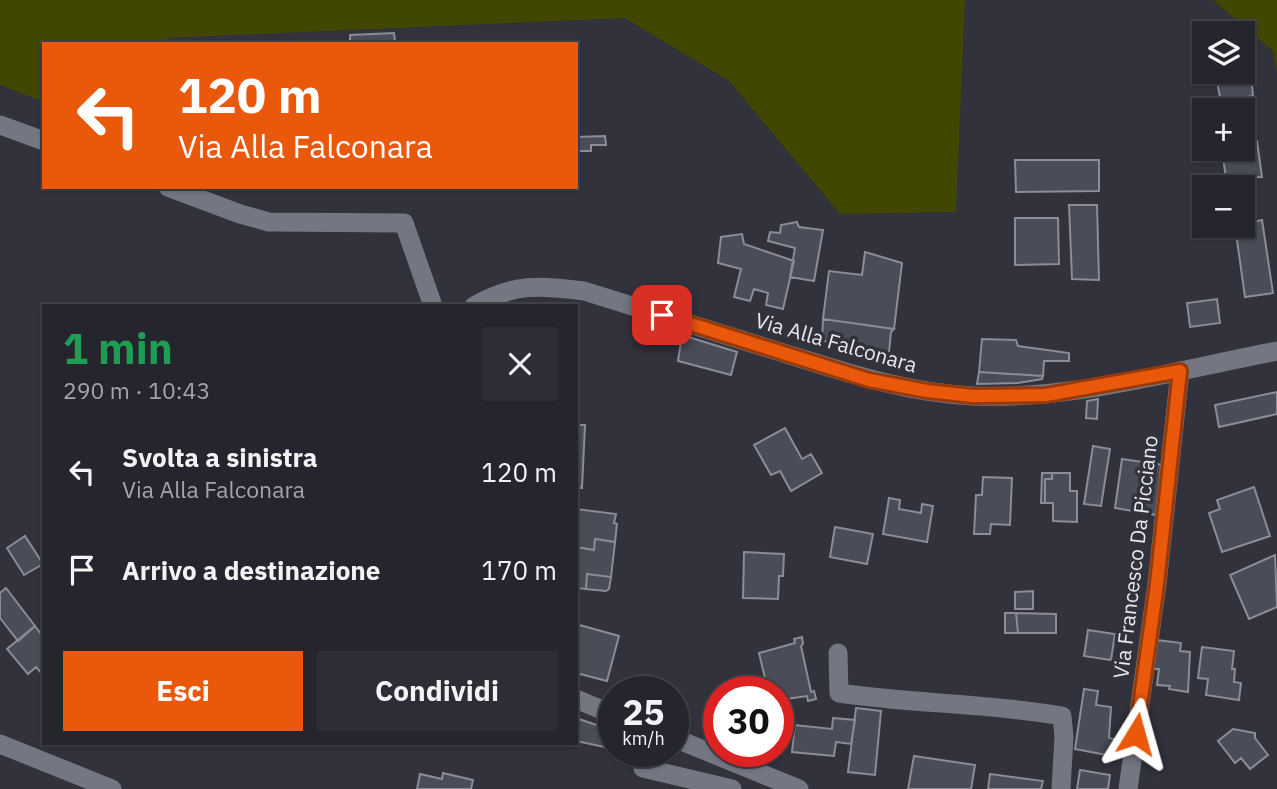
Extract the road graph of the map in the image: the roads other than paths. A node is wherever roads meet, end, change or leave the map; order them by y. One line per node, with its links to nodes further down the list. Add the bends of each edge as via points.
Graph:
1 (0, 125): 2 (street)
2 (42, 140)
3 (173, 189): 4 (street, via 269,222 404,223)
4 (432, 304)
5 (478, 304): 7 (street, Via Alla Falconara, via 495,294 540,285 584,290 869,380 950,394 1046,395)
6 (1277, 351): 7 (street, Via Alla Falconara)
7 (1180, 371): 18 (street, Via Francesco Da Picciano)
8 (838, 653): 17 (street, via 839,693 1062,716)
9 (578, 700): 10 (street)
10 (598, 708)
11 (0, 744): 14 (street)
12 (689, 744): 16 (street)
13 (643, 768): 15 (street)
14 (112, 789)
15 (732, 789)
16 (799, 789)
17 (1061, 789)
18 (1128, 789)

